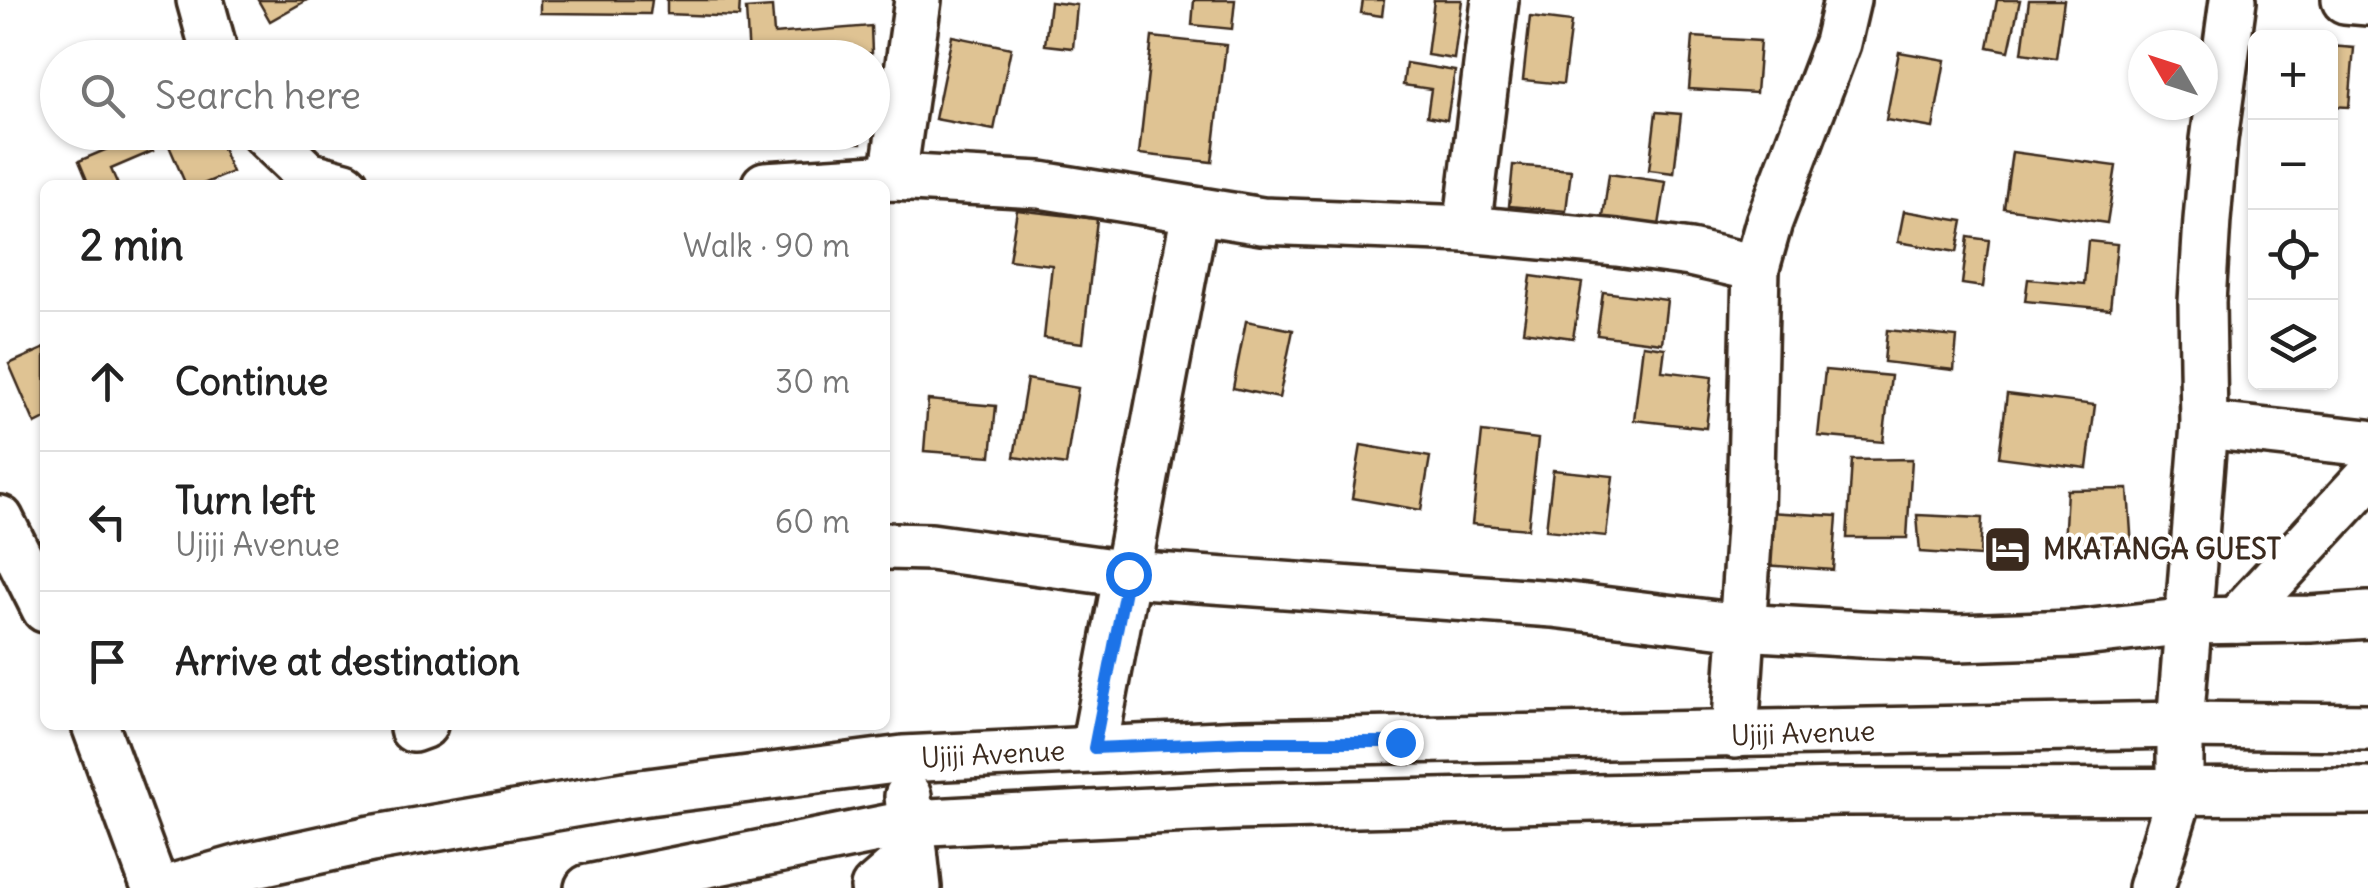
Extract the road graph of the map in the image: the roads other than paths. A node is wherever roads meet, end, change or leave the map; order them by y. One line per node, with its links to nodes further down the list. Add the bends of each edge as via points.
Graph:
1 (200, 0): 8 (street)
2 (918, 0): 10 (street)
3 (1495, 0): 14 (street)
4 (1847, 0): 15 (street)
5 (2234, 0): 16 (street, via 2207,220)
6 (2346, 0): 7 (street)
7 (2368, 2)
8 (211, 40)
9 (282, 150): 11 (street, via 308,175)
10 (893, 177): 12 (street); 13 (street, via 1040,185)
11 (326, 180)
12 (845, 180)
13 (1195, 212): 14 (street, via 1300,224); 21 (street)
14 (1467, 229): 15 (street, via 1617,242)
15 (1756, 268): 26 (street)
16 (2204, 425): 17 (street); 24 (street)
17 (2368, 443)
18 (2368, 478): 25 (street)
19 (0, 519): 22 (street)
20 (890, 546): 21 (street)
21 (1128, 574): 26 (street, via 1553,604); 31 (street)
22 (40, 600)
23 (2368, 615): 25 (street)
24 (2189, 620): 25 (street); 26 (street, via 2074,634 1958,638); 27 (street)
25 (2236, 620)
26 (1741, 627): 30 (street)
27 (2180, 725): 28 (street, Ujiji Avenue); 30 (street, Ujiji Avenue); 34 (street)
28 (2364, 725)
29 (96, 730): 37 (street)
30 (1734, 735): 31 (street, Ujiji Avenue)
31 (1094, 748): 32 (street, Ujiji Avenue)
32 (903, 758): 35 (street); 36 (street, Ujiji Avenue, via 625,794 371,838)
33 (2368, 791): 34 (street)
34 (2180, 793): 35 (street, via 1838,792 1234,807); 41 (street)
35 (915, 855): 39 (street); 40 (street)
36 (255, 876): 38 (street, Ujiji Avenue)
37 (155, 888)
38 (170, 888)
39 (588, 888)
40 (874, 888)
41 (2151, 888)

